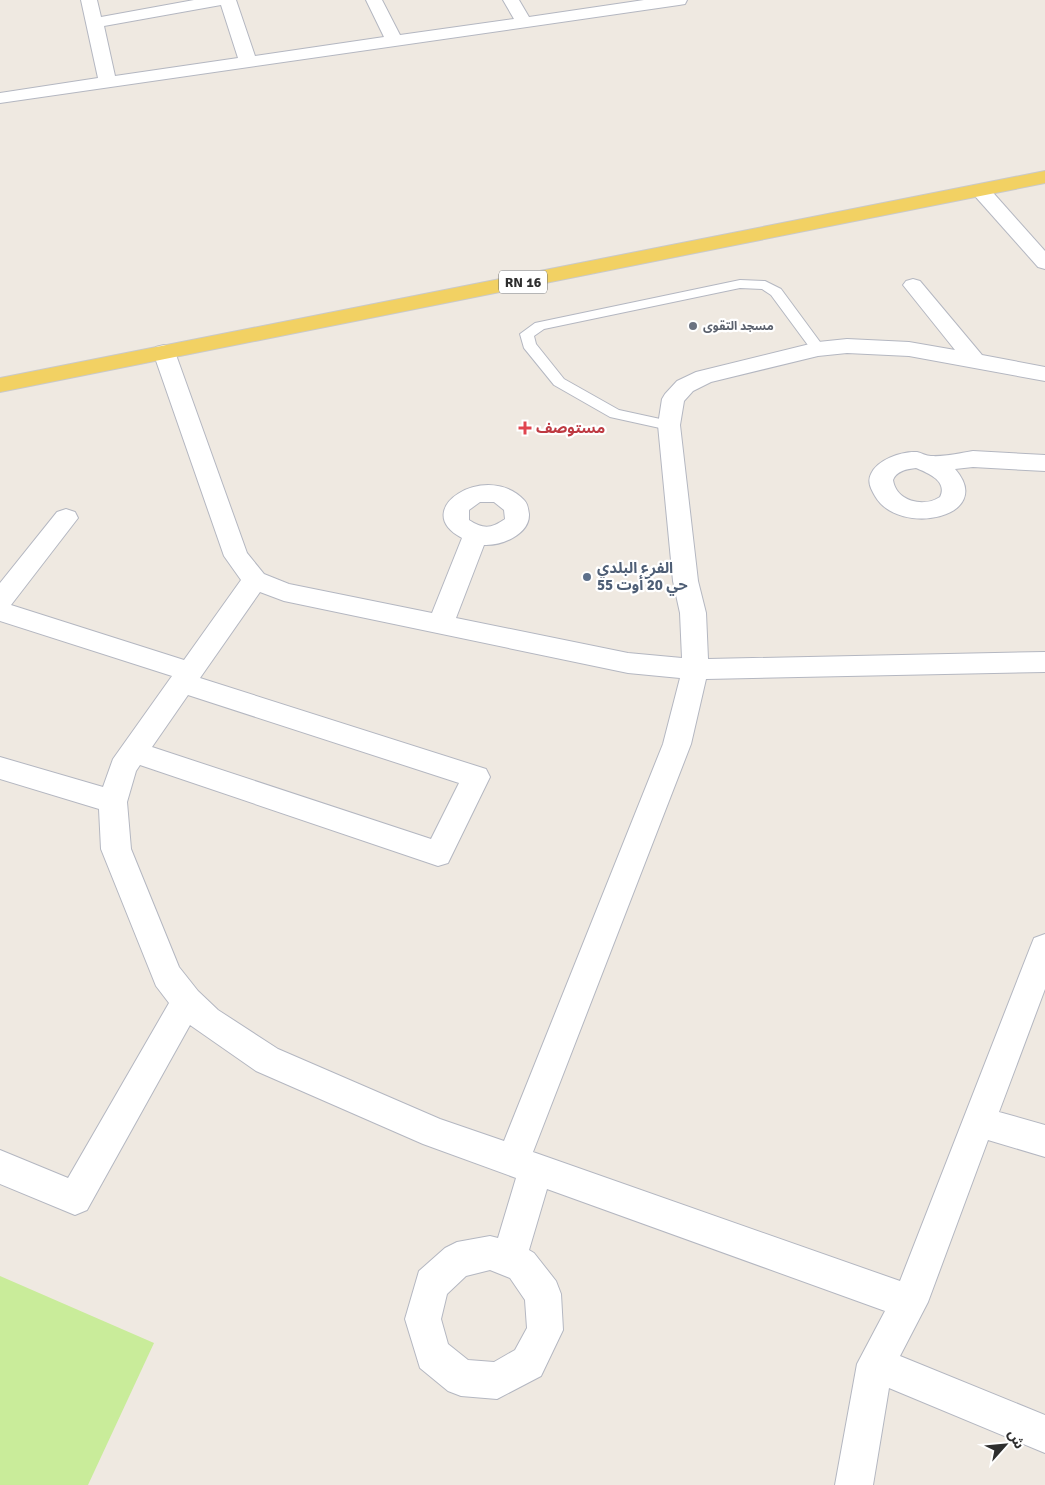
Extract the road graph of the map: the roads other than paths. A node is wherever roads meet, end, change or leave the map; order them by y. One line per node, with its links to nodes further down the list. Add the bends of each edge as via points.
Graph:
1 (89, 0): 9 (street)
2 (222, 0): 9 (street)
3 (228, 0): 11 (street)
4 (374, 0): 10 (street)
5 (511, 0): 8 (street)
6 (679, 0): 7 (street)
7 (652, 2): 8 (street)
8 (524, 22): 10 (street)
9 (94, 23): 12 (street)
10 (394, 41): 11 (street)
11 (248, 62): 12 (street)
12 (108, 82): 13 (street)
13 (0, 98)
14 (1045, 177): 15 (main road, RN 16)
15 (981, 190): 16 (street); 19 (main road, RN 16)
16 (1045, 263)
17 (913, 285): 20 (street)
18 (818, 349): 20 (street, via 878,346); 23 (street, via 704,377 685,386 673,399); 23 (lane, via 776,292 765,285 740,284 540,326 526,334 529,345 559,382 615,414)
19 (164, 352): 22 (main road, RN 16); 28 (street, via 236,556)
20 (975, 361): 21 (street)
21 (1045, 374)
22 (0, 385)
23 (669, 425): 33 (street, via 686,585 696,640)
24 (1045, 463): 25 (street, via 973,460)
25 (932, 464)
26 (66, 518): 29 (street)
27 (475, 536): 31 (street)
28 (255, 580): 31 (street, via 284,592); 34 (street)
29 (0, 601)
30 (0, 611): 34 (street)
31 (442, 624): 33 (street, via 628,663)
32 (1045, 662): 33 (street)
33 (695, 669): 42 (street, via 689,706 676,744)
34 (186, 678): 35 (street); 35 (street, via 476,778 438,854)
35 (134, 752): 37 (street, via 123,767)
36 (0, 768): 37 (street)
37 (113, 802): 39 (street, via 116,849 167,976)
38 (1045, 948): 40 (street)
39 (188, 1001): 42 (street, via 207,1020 267,1060 435,1133); 43 (street, via 74,1198)
40 (980, 1122): 41 (street); 45 (street)
41 (1045, 1141)
42 (524, 1165): 44 (street); 45 (street)
43 (0, 1167)
44 (509, 1260)
45 (910, 1302): 46 (street)
46 (875, 1364): 47 (street); 48 (street)
47 (1045, 1434)
48 (854, 1485)

